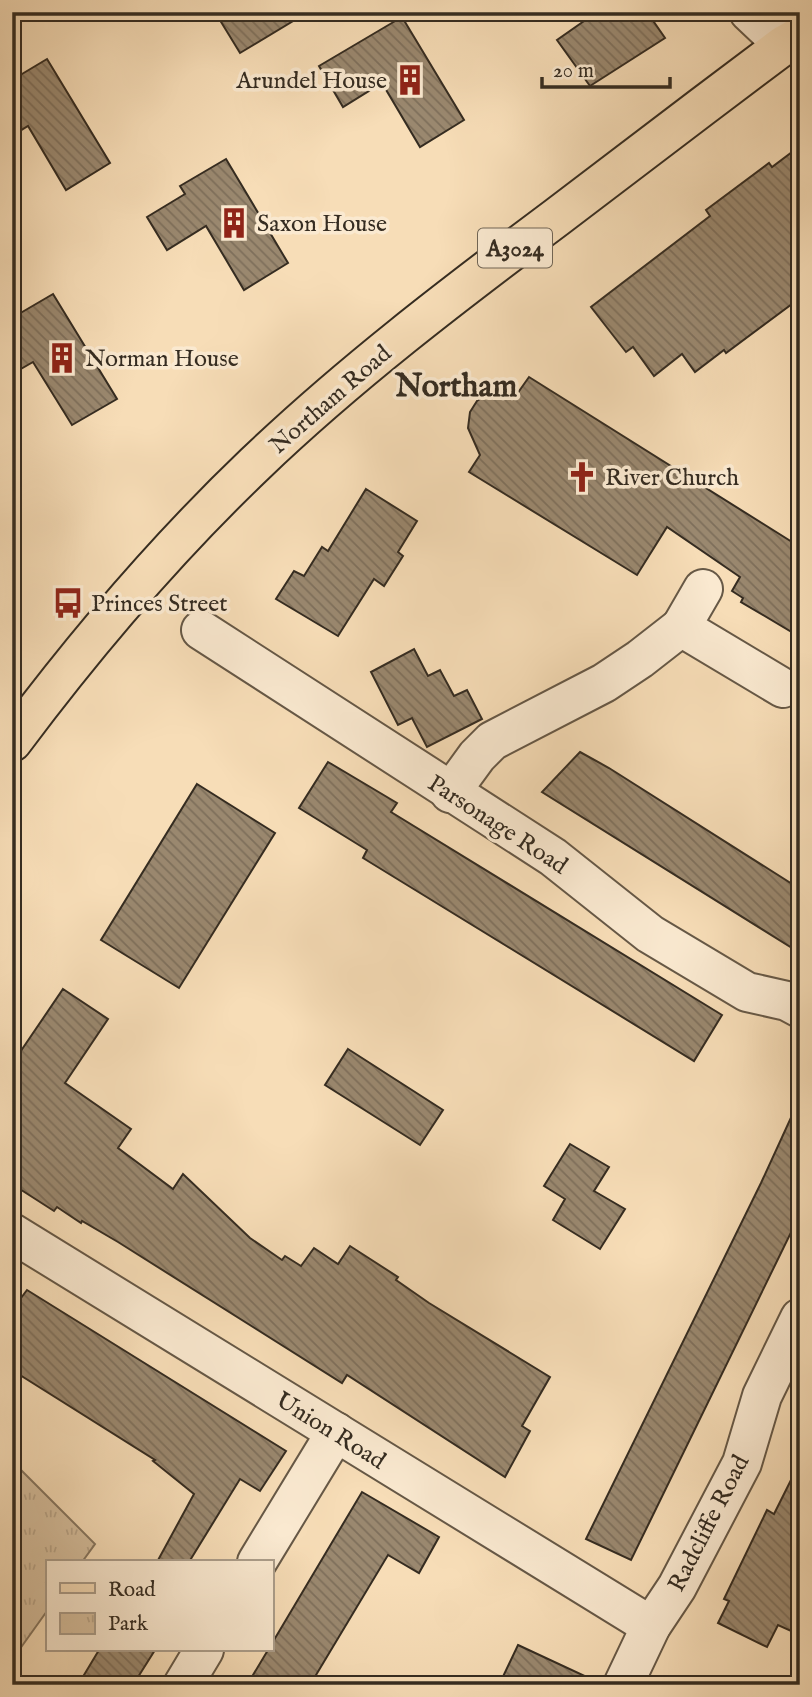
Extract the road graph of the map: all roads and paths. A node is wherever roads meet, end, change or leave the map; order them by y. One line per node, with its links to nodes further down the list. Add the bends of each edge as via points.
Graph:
1 (749, 12): 2 (street)
2 (792, 40): 7 (main road, Northam Road / A3024, via 466,285 256,463 147,575)
3 (703, 589): 4 (street)
4 (681, 627): 6 (street); 8 (street, via 604,683 492,741)
5 (201, 630): 8 (street, Parsonage Road)
6 (783, 688)
7 (12, 742)
8 (450, 793): 9 (street, Parsonage Road, via 553,857 650,934 747,992)
9 (800, 1008)
10 (12, 1233): 12 (street, Union Road)
11 (800, 1318): 14 (street, Radcliffe Road, via 762,1396 742,1463 677,1587)
12 (336, 1433): 13 (street); 14 (street, Union Road)
13 (258, 1560)
14 (651, 1626): 17 (street, Radcliffe Road)
15 (203, 1652): 16 (street)
16 (183, 1685)
17 (622, 1685)

